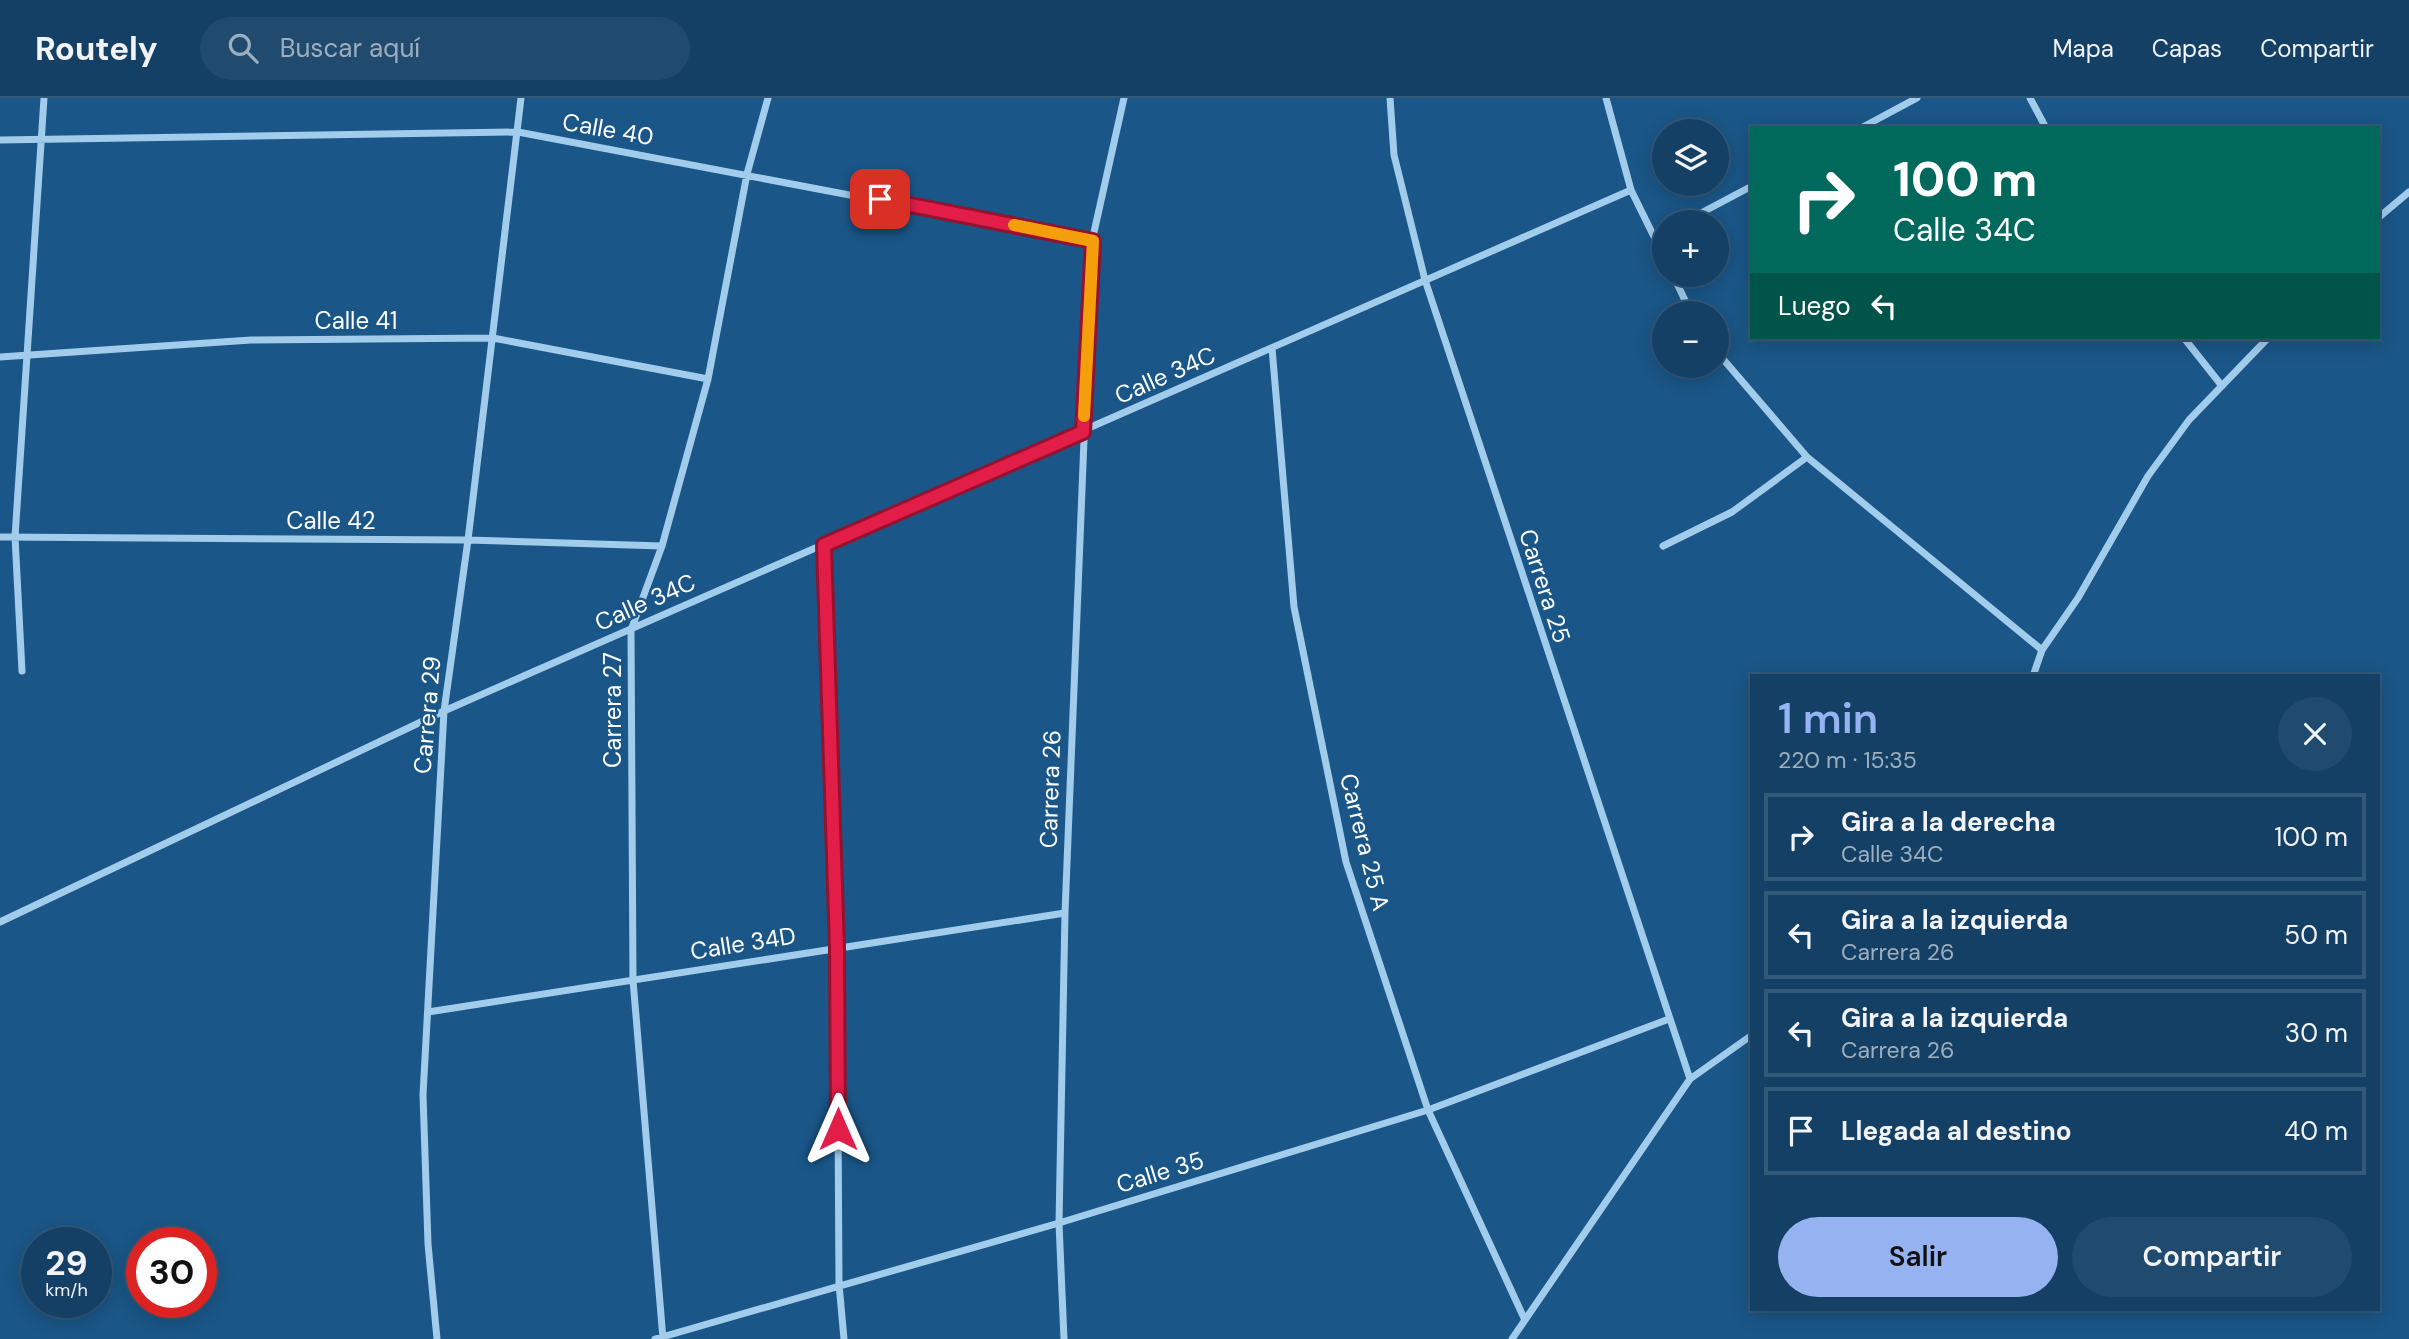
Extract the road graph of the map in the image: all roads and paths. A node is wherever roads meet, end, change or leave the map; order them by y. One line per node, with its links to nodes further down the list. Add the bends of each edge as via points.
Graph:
1 (44, 98): 12 (street)
2 (520, 98): 11 (street, Carrera 29)
3 (768, 98): 14 (street, Carrera 27)
4 (1124, 98): 21 (street, Carrera 26)
5 (1390, 98): 22 (street, Carrera 25, via 1394,155)
6 (1606, 98): 16 (street)
7 (1917, 98): 9 (street)
8 (2030, 98): 10 (street)
9 (1865, 126)
10 (2045, 126)
11 (518, 132): 12 (street, Calle 40); 14 (street, Calle 40); 23 (street, Carrera 29)
12 (41, 139): 13 (street, Calle 40); 28 (street)
13 (0, 140)
14 (747, 174): 21 (street); 30 (street, Carrera 27)
15 (1750, 187): 18 (street)
16 (1631, 190): 20 (street); 22 (street, Calle 34C)
17 (2409, 192): 19 (street)
18 (1707, 210)
19 (2380, 216)
20 (1652, 232)
21 (1093, 241): 32 (street, Carrera 26)
22 (1425, 280): 26 (street, Calle 34C); 50 (street, Carrera 25)
23 (493, 338): 28 (street, Calle 41, via 251,340); 30 (street, Calle 41); 36 (street, Carrera 29)
24 (2185, 340): 31 (street)
25 (2266, 340): 31 (street)
26 (1272, 348): 32 (street, Calle 34C); 53 (street, Carrera 25 A, via 1294,607 1346,862)
27 (0, 357): 28 (street, Calle 41)
28 (27, 357): 35 (street)
29 (1729, 366): 33 (street)
30 (708, 379): 38 (street, Carrera 27)
31 (2222, 386): 41 (street, via 2189,420 2148,476 2078,598)
32 (1083, 432): 37 (street, Calle 34C); 45 (street, Carrera 26)
33 (1807, 457): 39 (street, via 1732,512); 41 (street)
34 (0, 537): 35 (street, Calle 42)
35 (15, 537): 36 (street, Calle 42); 42 (street)
36 (468, 540): 38 (street, Calle 42); 44 (street, Carrera 29)
37 (824, 545): 40 (street, Calle 34C); 47 (street)
38 (662, 546): 40 (street, Carrera 27)
39 (1663, 546)
40 (631, 630): 44 (street, Calle 34C); 48 (street, Carrera 27)
41 (2042, 650): 43 (street)
42 (22, 671)
43 (2034, 674)
44 (444, 711): 46 (street, Calle 34C); 49 (street, Carrera 29)
45 (1065, 913): 47 (street, Calle 34D); 54 (street, Carrera 26)
46 (0, 922)
47 (837, 948): 48 (street, Calle 34D); 55 (street)
48 (633, 980): 49 (street, Calle 34D); 57 (street, Carrera 27)
49 (428, 1012): 58 (street, Carrera 29, via 424,1108 428,1244)
50 (1669, 1019): 52 (street, Carrera 25); 53 (street, Calle 35)
51 (1750, 1036): 52 (street)
52 (1690, 1079): 56 (street)
53 (1428, 1110): 54 (street, Calle 35); 56 (street, Carrera 25 A)
54 (1059, 1223): 55 (street, Calle 35); 60 (street, Carrera 26)
55 (839, 1284): 57 (street, Calle 35); 59 (street)
56 (1524, 1318): 61 (street)
57 (660, 1338)
58 (437, 1339)
59 (844, 1339)
60 (1064, 1339)
61 (1512, 1339)

